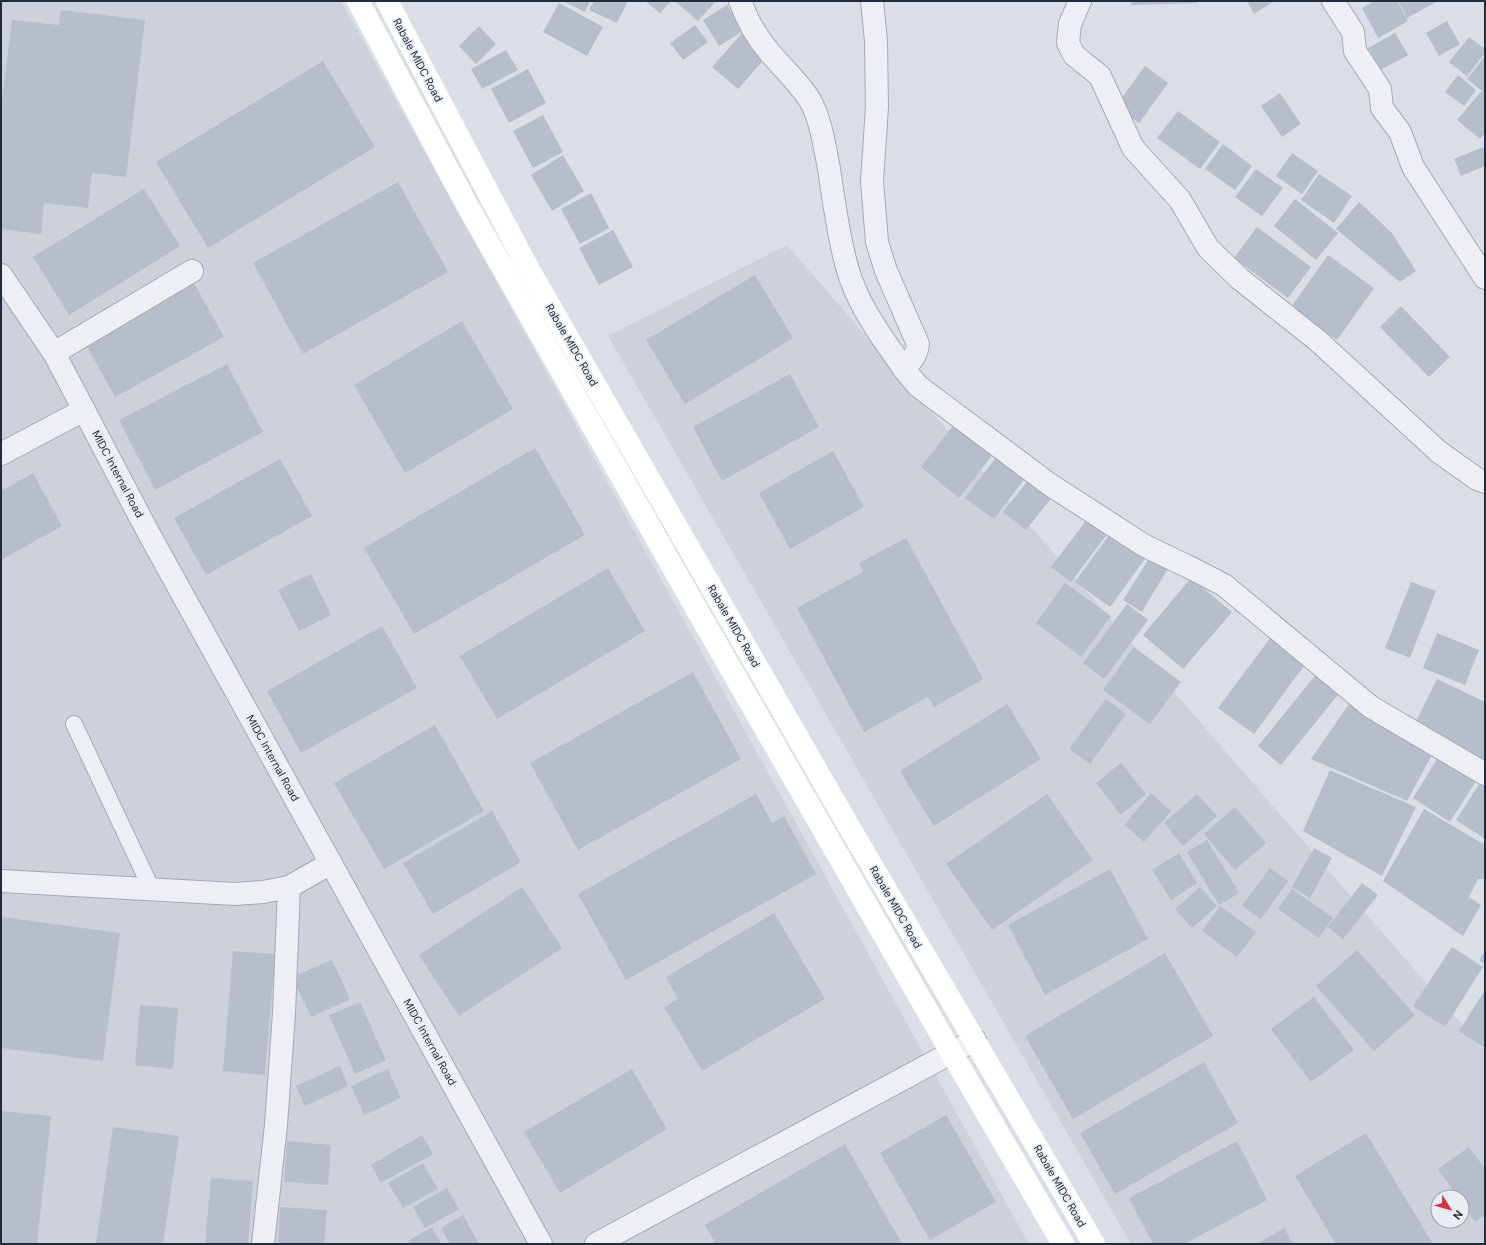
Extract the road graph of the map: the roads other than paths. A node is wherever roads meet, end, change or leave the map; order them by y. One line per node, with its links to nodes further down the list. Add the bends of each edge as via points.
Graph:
1 (358, 1): 8 (main road, Rabale MIDC Road)
2 (387, 1): 7 (main road, Rabale MIDC Road)
3 (740, 1): 13 (street, via 748,22 769,52 810,101 824,139 847,267 857,294 872,322)
4 (872, 1): 13 (street, via 876,41 877,107 872,182 877,242 886,271 918,344 913,360)
5 (1080, 1): 18 (street, via 1070,24 1068,43 1074,54 1100,76 1133,148 1180,200 1208,248 1240,279 1317,340 1439,452)
6 (1333, 1): 11 (street, via 1353,32 1356,51 1380,89 1382,108 1400,132 1413,167)
7 (463, 147): 8 (main road); 15 (main road, Rabale MIDC Road, via 528,268)
8 (442, 157): 17 (main road, Rabale MIDC Road)
9 (192, 271): 12 (street)
10 (1, 275): 12 (street, MIDC Internal Road)
11 (1485, 278)
12 (54, 352): 14 (street, MIDC Internal Road)
13 (904, 369): 22 (street, via 918,386 1049,484 1144,546 1224,585 1371,707)
14 (84, 410): 16 (street); 23 (street, MIDC Internal Road, via 148,532)
15 (631, 448): 17 (main road); 19 (main road, Rabale MIDC Road)
16 (1, 454)
17 (611, 460): 20 (main road, Rabale MIDC Road)
18 (1485, 482)
19 (782, 711): 20 (main road); 27 (main road, Rabale MIDC Road)
20 (761, 722): 28 (main road, Rabale MIDC Road)
21 (74, 724): 26 (lane)
22 (1485, 774)
23 (331, 863): 25 (street); 30 (street, MIDC Internal Road)
24 (1, 881): 26 (street)
25 (289, 887): 26 (street, via 235,894); 29 (street, via 276,1125)
26 (152, 890)
27 (974, 1040): 28 (street); 33 (main road, Rabale MIDC Road)
28 (950, 1052): 31 (street); 32 (main road, Rabale MIDC Road)
29 (263, 1244)
30 (541, 1244)
31 (596, 1244)
32 (1062, 1244)
33 (1094, 1244)

